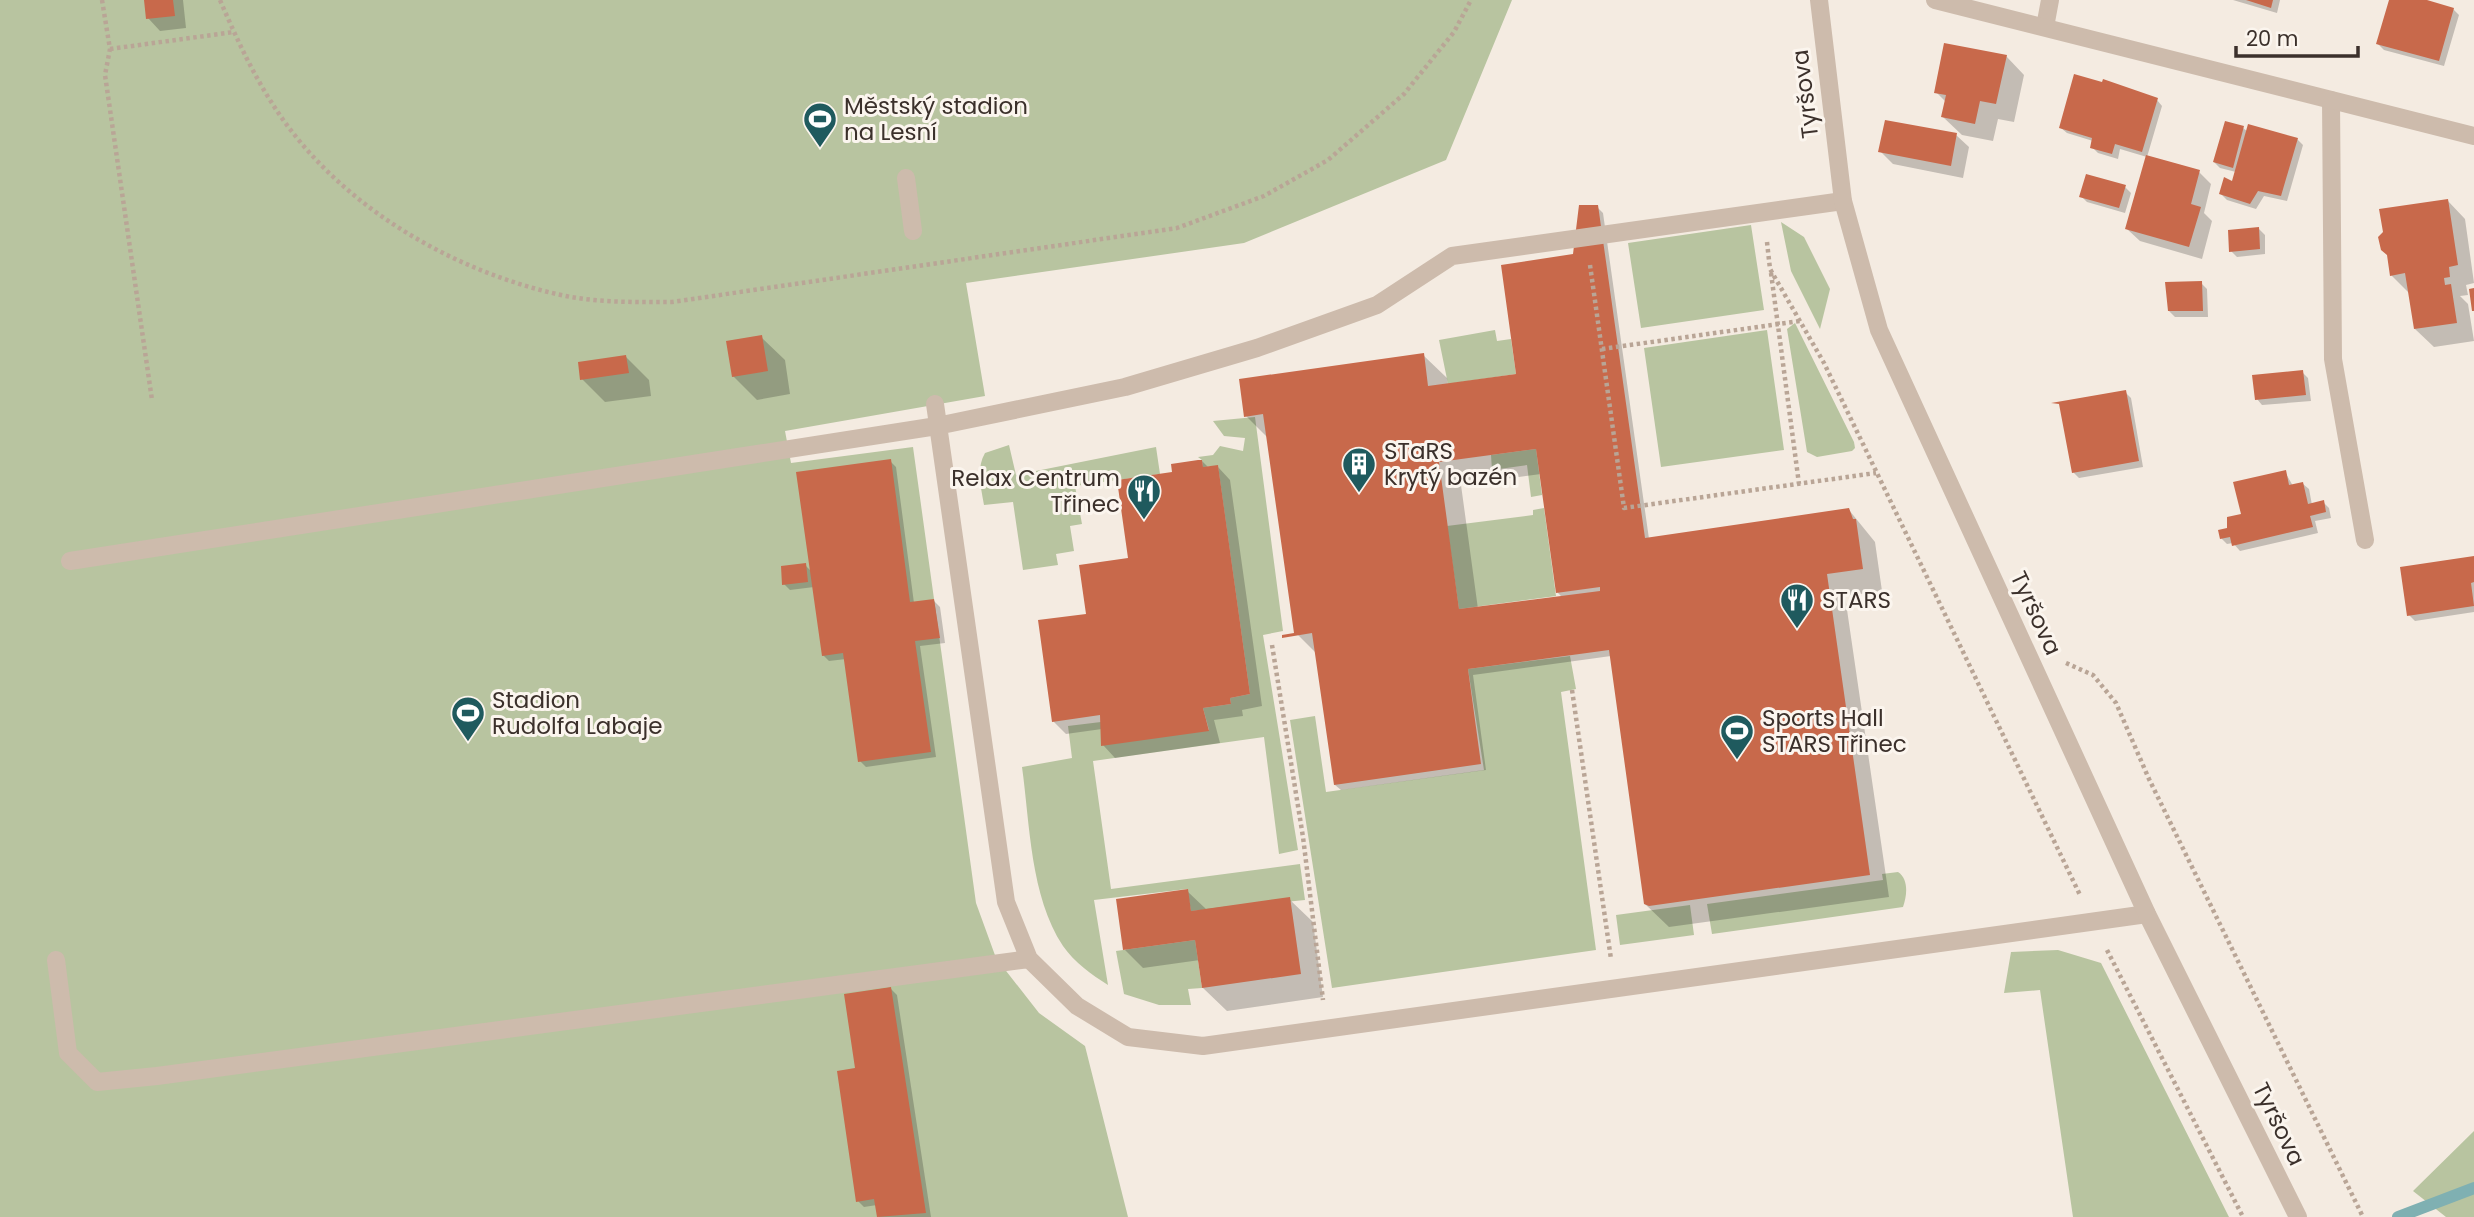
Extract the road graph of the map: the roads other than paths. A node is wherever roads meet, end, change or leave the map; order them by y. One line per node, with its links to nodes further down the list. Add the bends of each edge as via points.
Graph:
1 (1819, 0): 8 (street, Tyršova)
2 (1935, 0): 4 (street)
3 (2050, 0): 4 (street)
4 (2045, 27): 5 (street)
5 (2331, 100): 6 (street); 12 (street, via 2333,359)
6 (2474, 136)
7 (906, 178): 9 (street)
8 (1843, 201): 11 (street, via 1452,256 1377,305 1257,348 1125,387); 14 (street, Tyršova, via 1879,330)
9 (913, 231)
10 (935, 404): 11 (street)
11 (937, 426): 13 (street); 15 (street, via 1006,902)
12 (2365, 540)
13 (70, 561)
14 (2147, 914): 15 (street, via 1203,1046 1128,1037 1077,1006); 17 (street, Tyršova)
15 (1030, 959): 16 (street, via 97,1082 68,1053)
16 (57, 960)
17 (2298, 1217)

